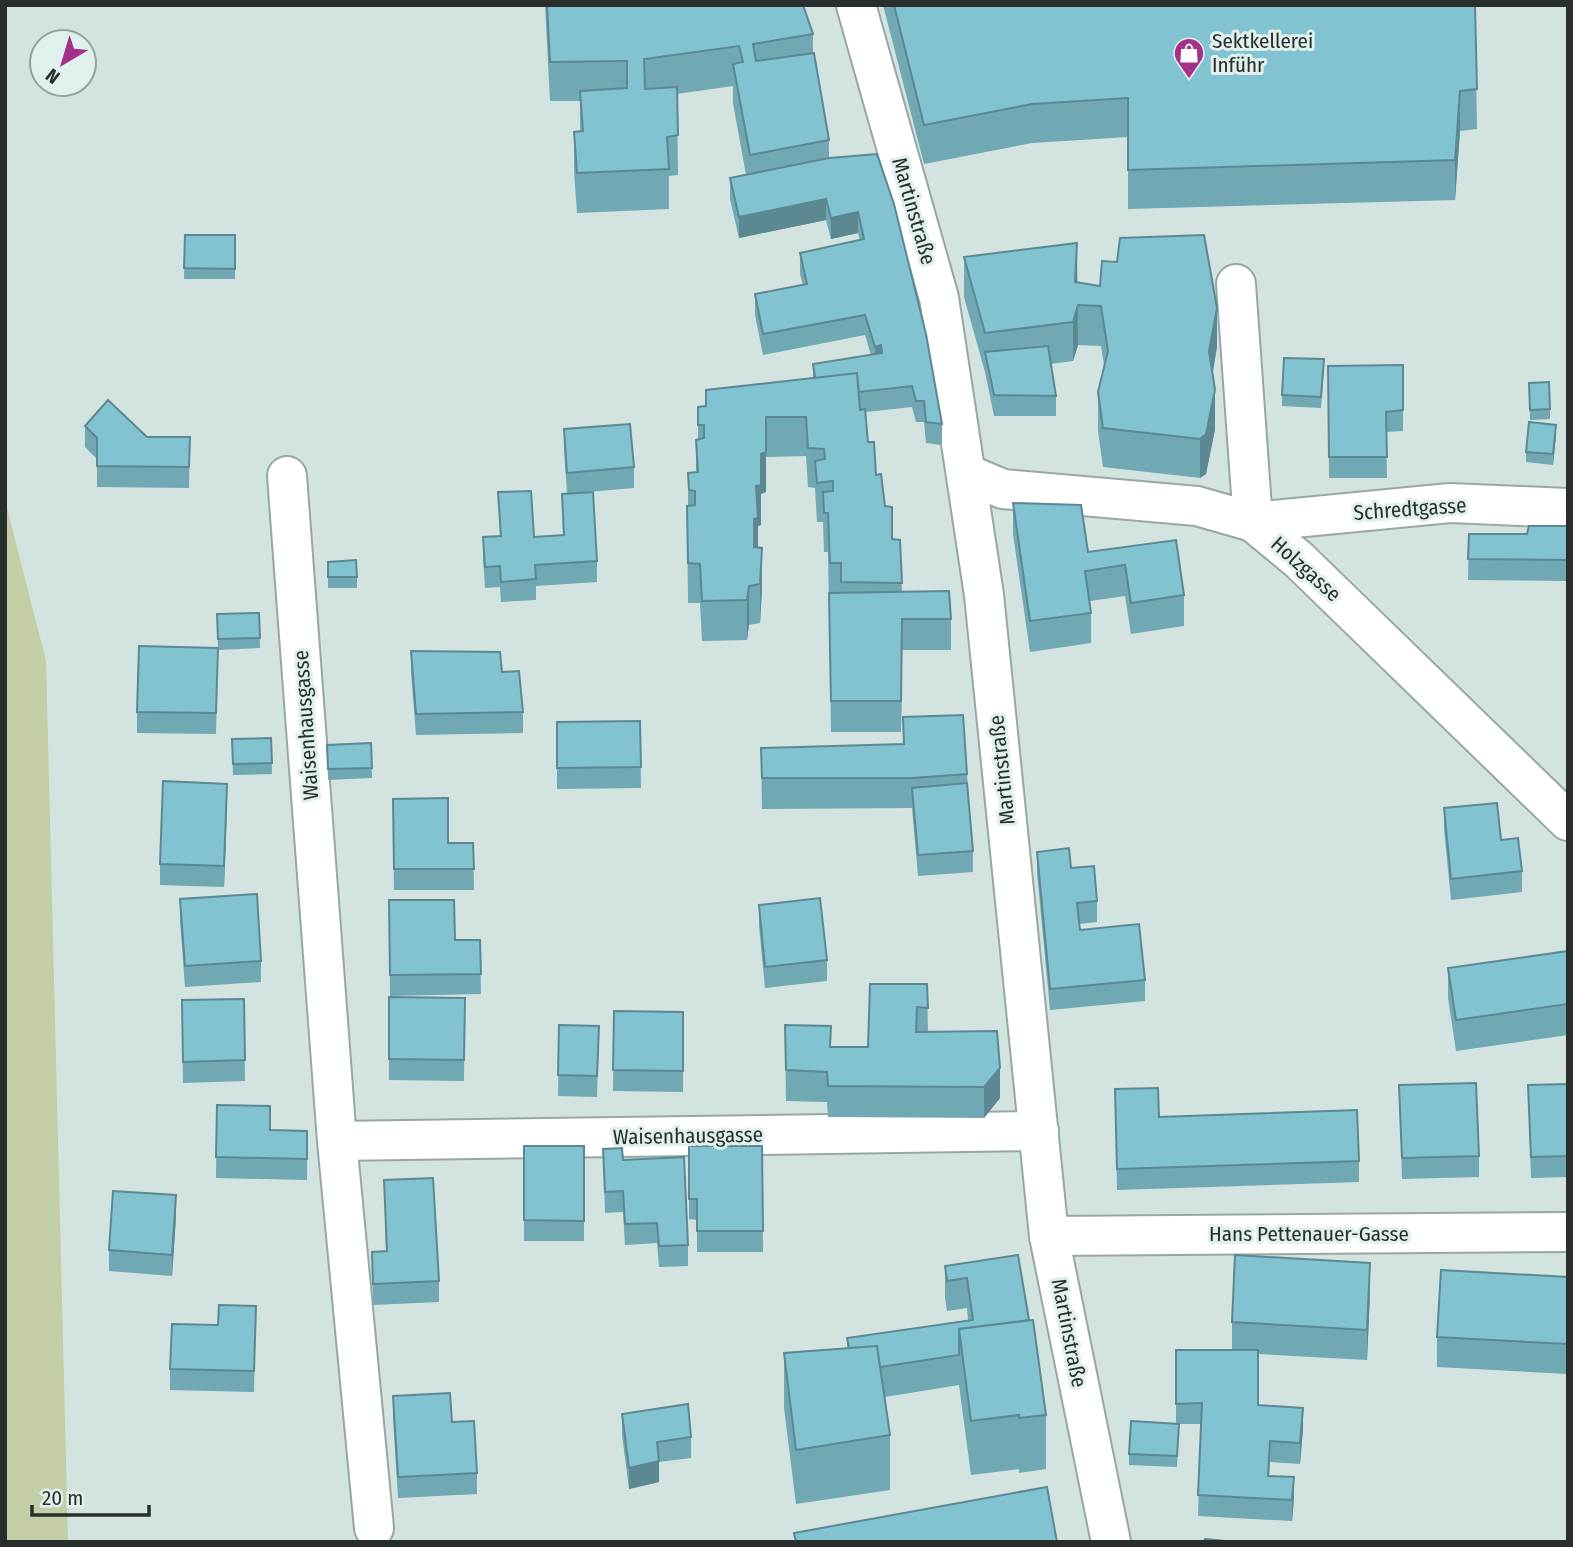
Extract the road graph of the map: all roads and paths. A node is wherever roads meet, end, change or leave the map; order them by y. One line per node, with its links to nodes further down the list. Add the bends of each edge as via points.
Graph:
1 (856, 5): 3 (street, Martinstraße, via 939,299)
2 (1236, 284): 6 (street)
3 (967, 474): 6 (street, Holzgasse, via 1003,489 1197,506); 8 (street, Martinstraße, via 984,595)
4 (287, 476): 9 (street, Waisenhausgasse)
5 (1568, 508): 6 (street, Schredtgasse, via 1450,503)
6 (1253, 522): 7 (street, Holzgasse, via 1309,570)
7 (1568, 821)
8 (1040, 1131): 9 (street, Waisenhausgasse); 11 (street, Martinstraße)
9 (337, 1141): 12 (street, Waisenhausgasse)
10 (1568, 1232): 11 (street, Hans Pettenauer-Gasse)
11 (1049, 1236): 13 (street, Martinstraße)
12 (374, 1528)
13 (1111, 1542)

